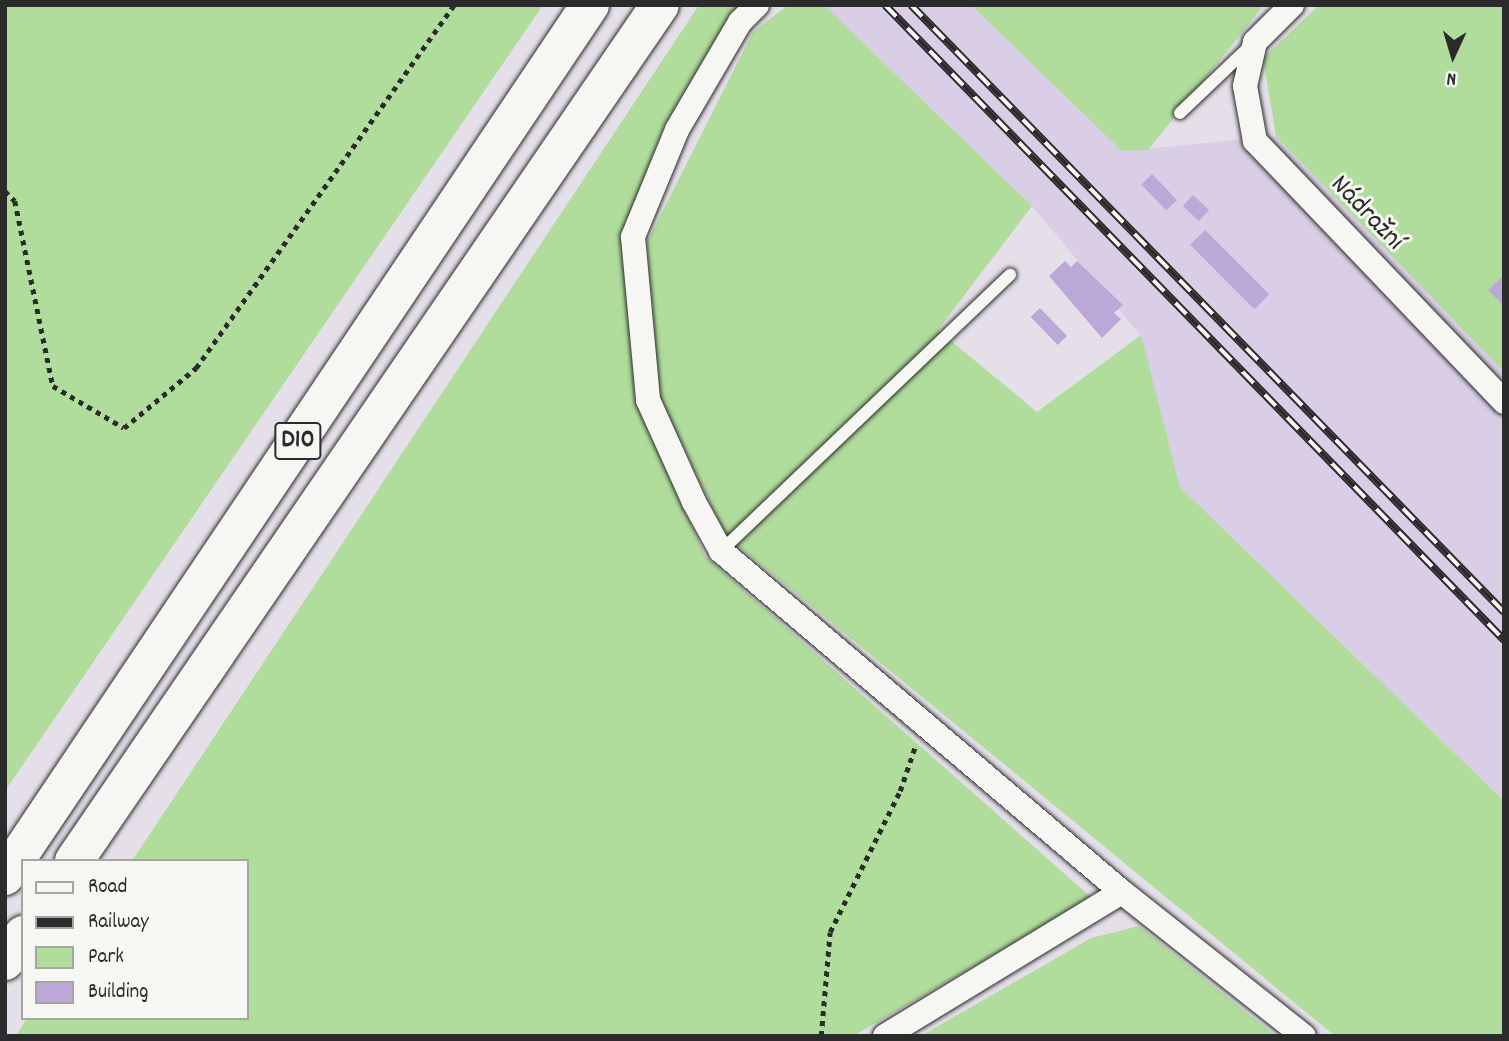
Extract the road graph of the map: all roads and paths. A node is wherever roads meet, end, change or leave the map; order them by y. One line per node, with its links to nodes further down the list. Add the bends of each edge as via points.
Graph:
1 (454, 5): 8 (path, via 196,368 124,428 53,386 15,201)
2 (590, 5): 14 (highway, D10)
3 (660, 5): 13 (highway, D10)
4 (757, 5): 11 (street, via 740,22 677,130 633,237 648,400)
5 (1292, 5): 6 (street)
6 (1255, 42): 7 (lane); 10 (street, Nádražní, via 1245,86 1255,141)
7 (1180, 113)
8 (5, 191)
9 (1010, 275): 11 (lane)
10 (1504, 401)
11 (721, 551): 12 (street)
12 (923, 723): 15 (street); 18 (path, via 900,791 830,932)
13 (76, 859)
14 (5, 876)
15 (1122, 892): 19 (street); 20 (street)
16 (21, 938): 17 (highway)
17 (5, 961)
18 (821, 1036)
19 (885, 1036)
20 (1304, 1036)

